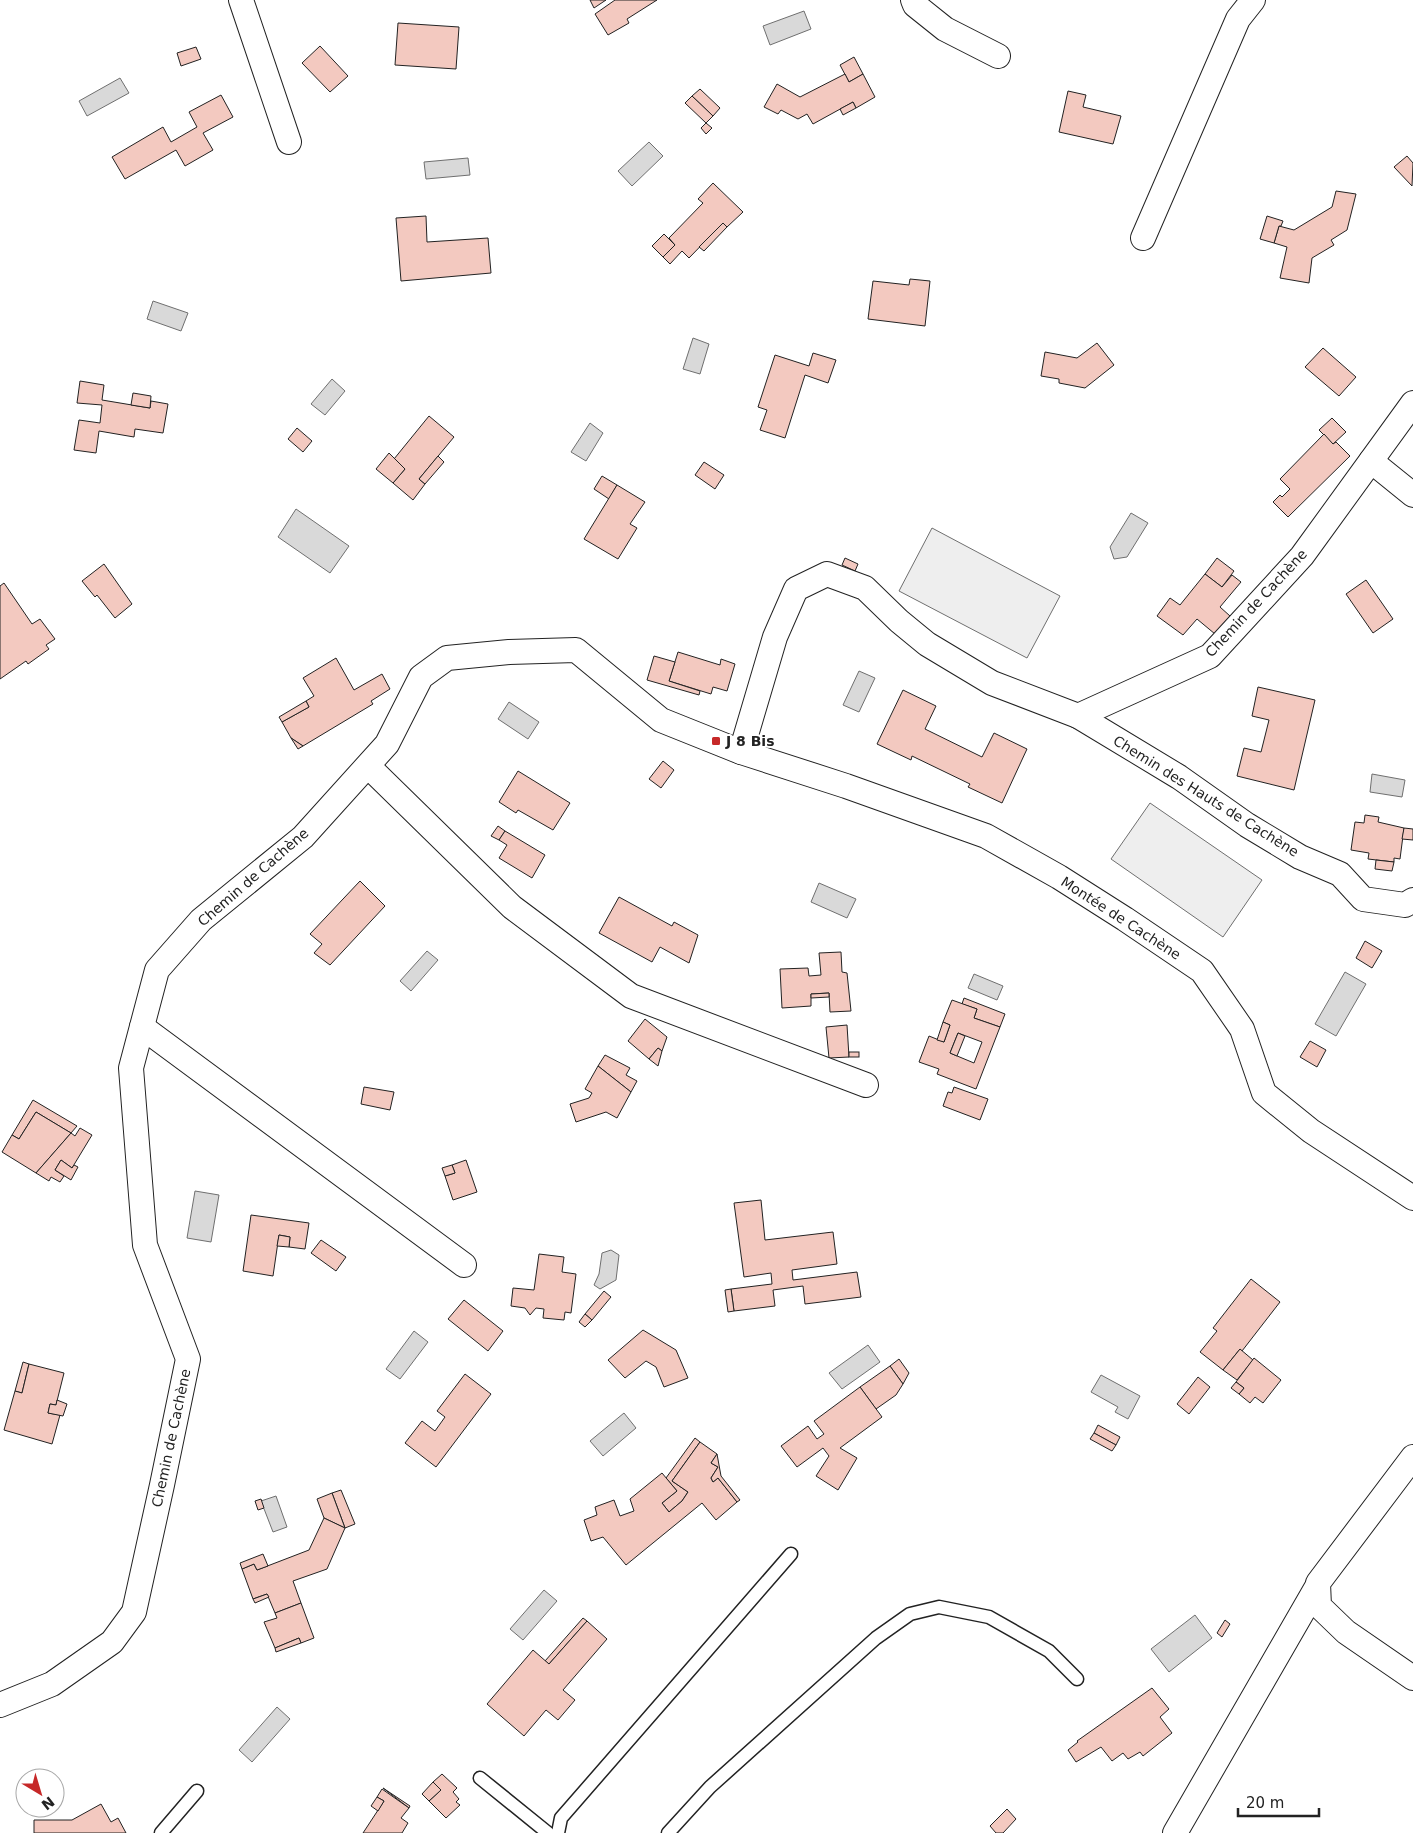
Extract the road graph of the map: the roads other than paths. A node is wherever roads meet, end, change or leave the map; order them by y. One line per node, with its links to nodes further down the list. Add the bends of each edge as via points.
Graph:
1 (240, 0): 5 (street)
2 (912, 0): 4 (street, via 945,29)
3 (1253, 0): 6 (street, via 1238,19)
4 (998, 56)
5 (289, 142)
6 (1144, 238)
7 (1413, 403): 8 (street, Chemin de Cachène)
8 (1371, 460): 9 (street); 10 (street, Chemin de Cachène, via 1302,556 1210,656)
9 (1413, 495)
10 (1078, 716): 11 (street, via 992,683 927,644 865,588 827,574 796,589 776,637); 13 (street, Chemin des Hauts de Cachène, via 1179,777 1247,825 1300,857 1340,874 1363,899 1405,905)
11 (741, 752): 12 (street, Chemin de Cachène, via 661,720 576,650 447,658 421,677 387,744); 16 (street, Montée de Cachène, via 986,836 1125,919 1202,972 1242,1029 1264,1093 1310,1132)
12 (368, 766): 14 (street, Chemin de Cachène, via 303,837 201,920 157,970); 15 (street, via 512,907 630,996)
13 (1413, 900)
14 (142, 1027): 17 (street); 23 (street, Chemin de Cachène, via 131,1068 145,1245 188,1360 134,1612 112,1642 52,1684)
15 (866, 1086)
16 (1413, 1198)
17 (464, 1265)
18 (1413, 1457): 20 (street)
19 (791, 1554): 28 (lane, via 561,1818)
20 (1318, 1585): 21 (street, via 1320,1606 1346,1632); 30 (street)
21 (1413, 1678)
22 (1077, 1679): 29 (lane, via 1049,1651 989,1617 939,1607 910,1614 876,1638 710,1787)
23 (0, 1705)
24 (480, 1778): 27 (lane)
25 (197, 1791): 26 (lane)
26 (161, 1833)
27 (548, 1833)
28 (558, 1833)
29 (668, 1833)
30 (1175, 1833)

